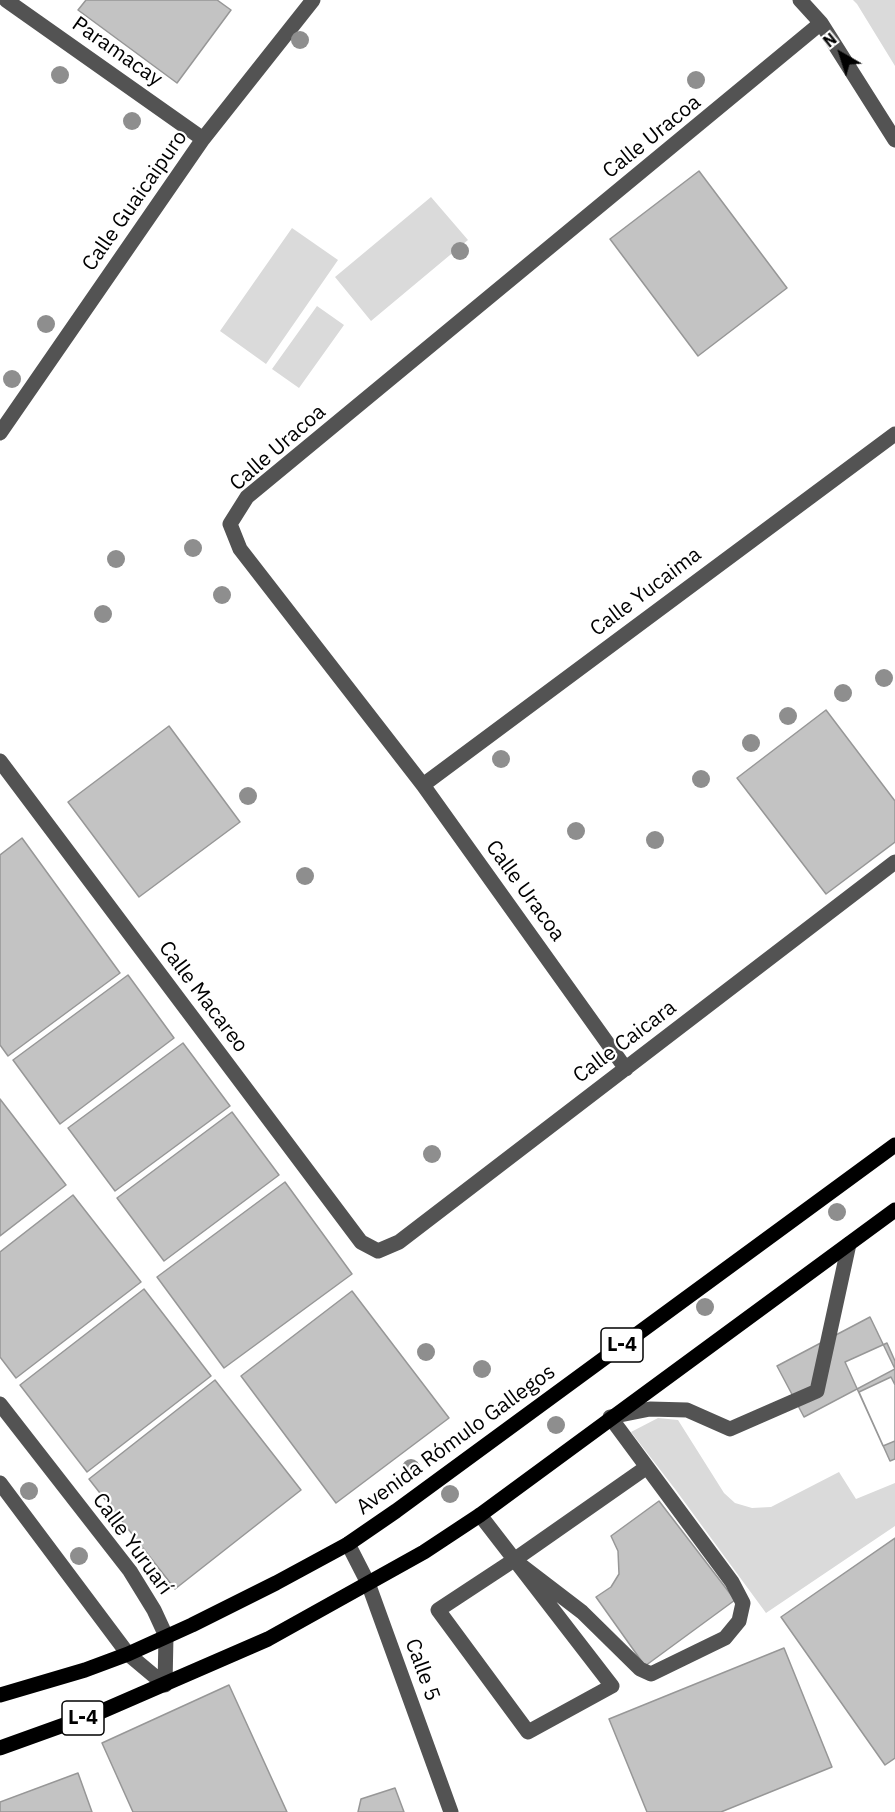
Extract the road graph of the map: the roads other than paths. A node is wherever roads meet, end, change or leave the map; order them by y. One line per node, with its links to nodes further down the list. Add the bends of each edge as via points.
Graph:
1 (6, 0): 5 (street, Paramacay)
2 (313, 0): 5 (street, Calle Guaicaipuro)
3 (800, 0): 4 (street)
4 (821, 23): 6 (street); 10 (street, Calle Uracoa, via 247,497 230,524 240,549)
5 (203, 139): 7 (street, Calle Guaicaipuro)
6 (895, 140)
7 (0, 433)
8 (895, 434): 10 (street, Calle Yucaima)
9 (0, 761): 16 (street, Calle Macareo, via 361,1242)
10 (423, 785): 12 (street, Calle Uracoa)
11 (895, 862): 12 (street, Calle Caicara)
12 (626, 1069): 16 (street, Calle Caicara, via 399,1242)
13 (895, 1144): 22 (main road, Avenida Rómulo Gallegos / L-4)
14 (895, 1210): 15 (main road, L-4)
15 (849, 1244): 18 (main road, L-4); 18 (street, via 818,1391 730,1429 687,1410 650,1409)
16 (378, 1251)
17 (0, 1404): 25 (street, Calle Yuruarí, via 130,1571)
18 (610, 1417): 19 (street); 21 (main road, L-4)
19 (647, 1467): 23 (street); 23 (street, via 732,1582 743,1603 739,1622 725,1638 651,1674 640,1669 582,1612)
20 (0, 1483): 26 (street)
21 (480, 1515): 23 (street); 24 (main road, L-4)
22 (348, 1544): 24 (street, Calle 5); 25 (main road, Avenida Rómulo Gallegos / L-4)
23 (514, 1560): 23 (street, via 438,1610 528,1732 612,1686)
24 (368, 1583): 27 (main road, L-4, via 268,1639); 30 (street, Calle 5)
25 (166, 1636): 26 (main road, Avenida Rómulo Gallegos / L-4); 27 (street, Calle Yuruarí)
26 (128, 1654): 27 (street); 28 (main road, Avenida Rómulo Gallegos / L-4)
27 (165, 1686): 29 (main road, L-4)
28 (0, 1695)
29 (0, 1748)
30 (451, 1812)

